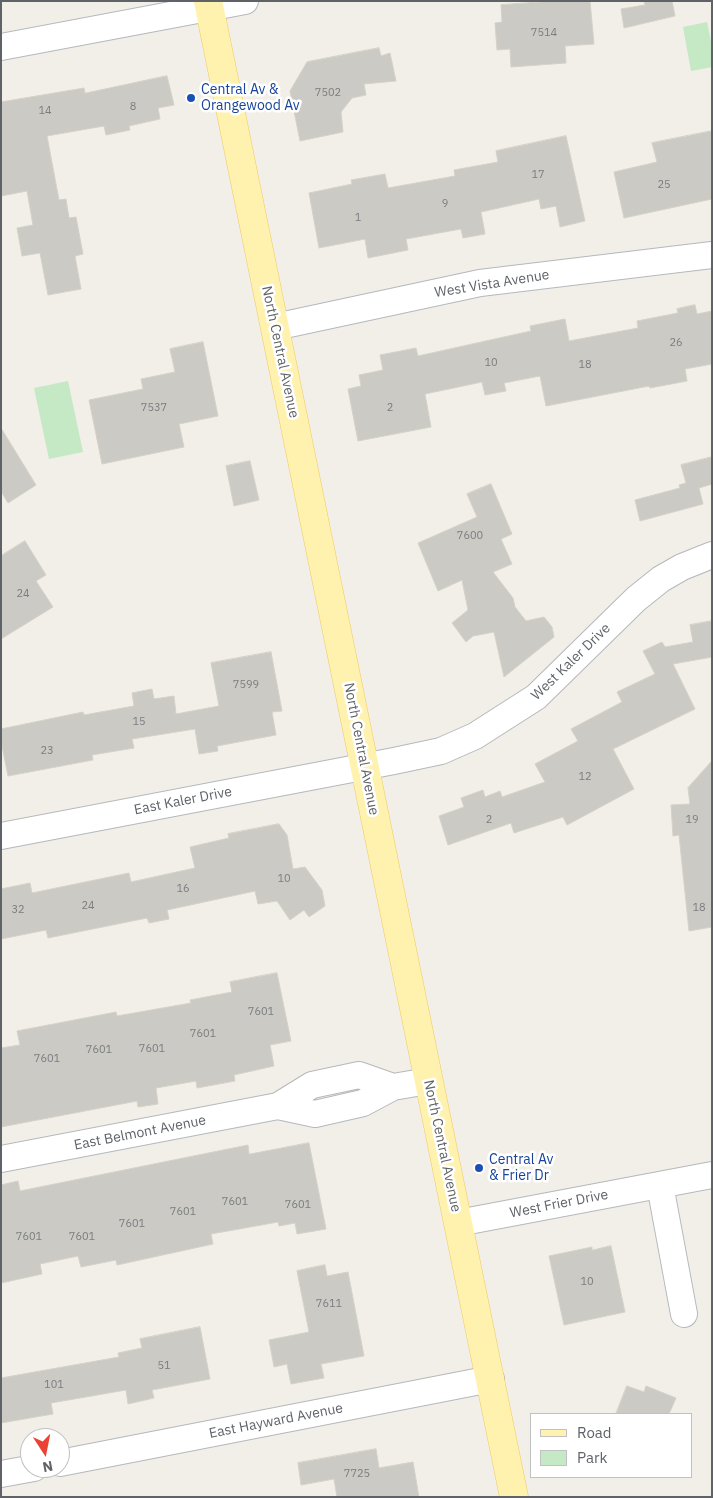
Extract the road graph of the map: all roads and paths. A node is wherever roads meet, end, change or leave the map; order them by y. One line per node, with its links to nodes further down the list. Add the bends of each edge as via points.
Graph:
1 (245, 1): 2 (street)
2 (208, 5): 3 (street); 5 (main road, North Central Avenue)
3 (1, 47)
4 (712, 255): 5 (street, West Vista Avenue, via 480,283)
5 (275, 327): 7 (main road, North Central Avenue)
6 (712, 556): 7 (street, West Kaler Drive, via 661,579 636,599 536,697 475,736 441,751)
7 (364, 767): 8 (street, East Kaler Drive); 9 (main road, North Central Avenue)
8 (1, 836)
9 (428, 1081): 10 (street, East Belmont Avenue, via 392,1087 363,1103 315,1114 278,1106); 13 (main road, North Central Avenue)
10 (1, 1159)
11 (712, 1175): 12 (street, West Frier Drive)
12 (660, 1185): 13 (street, West Frier Drive); 14 (street)
13 (458, 1223): 15 (main road, North Central Avenue)
14 (684, 1314)
15 (491, 1379): 16 (street, East Hayward Avenue); 19 (main road, North Central Avenue)
16 (70, 1461)
17 (20, 1471): 18 (street)
18 (1, 1474)
19 (514, 1497)

